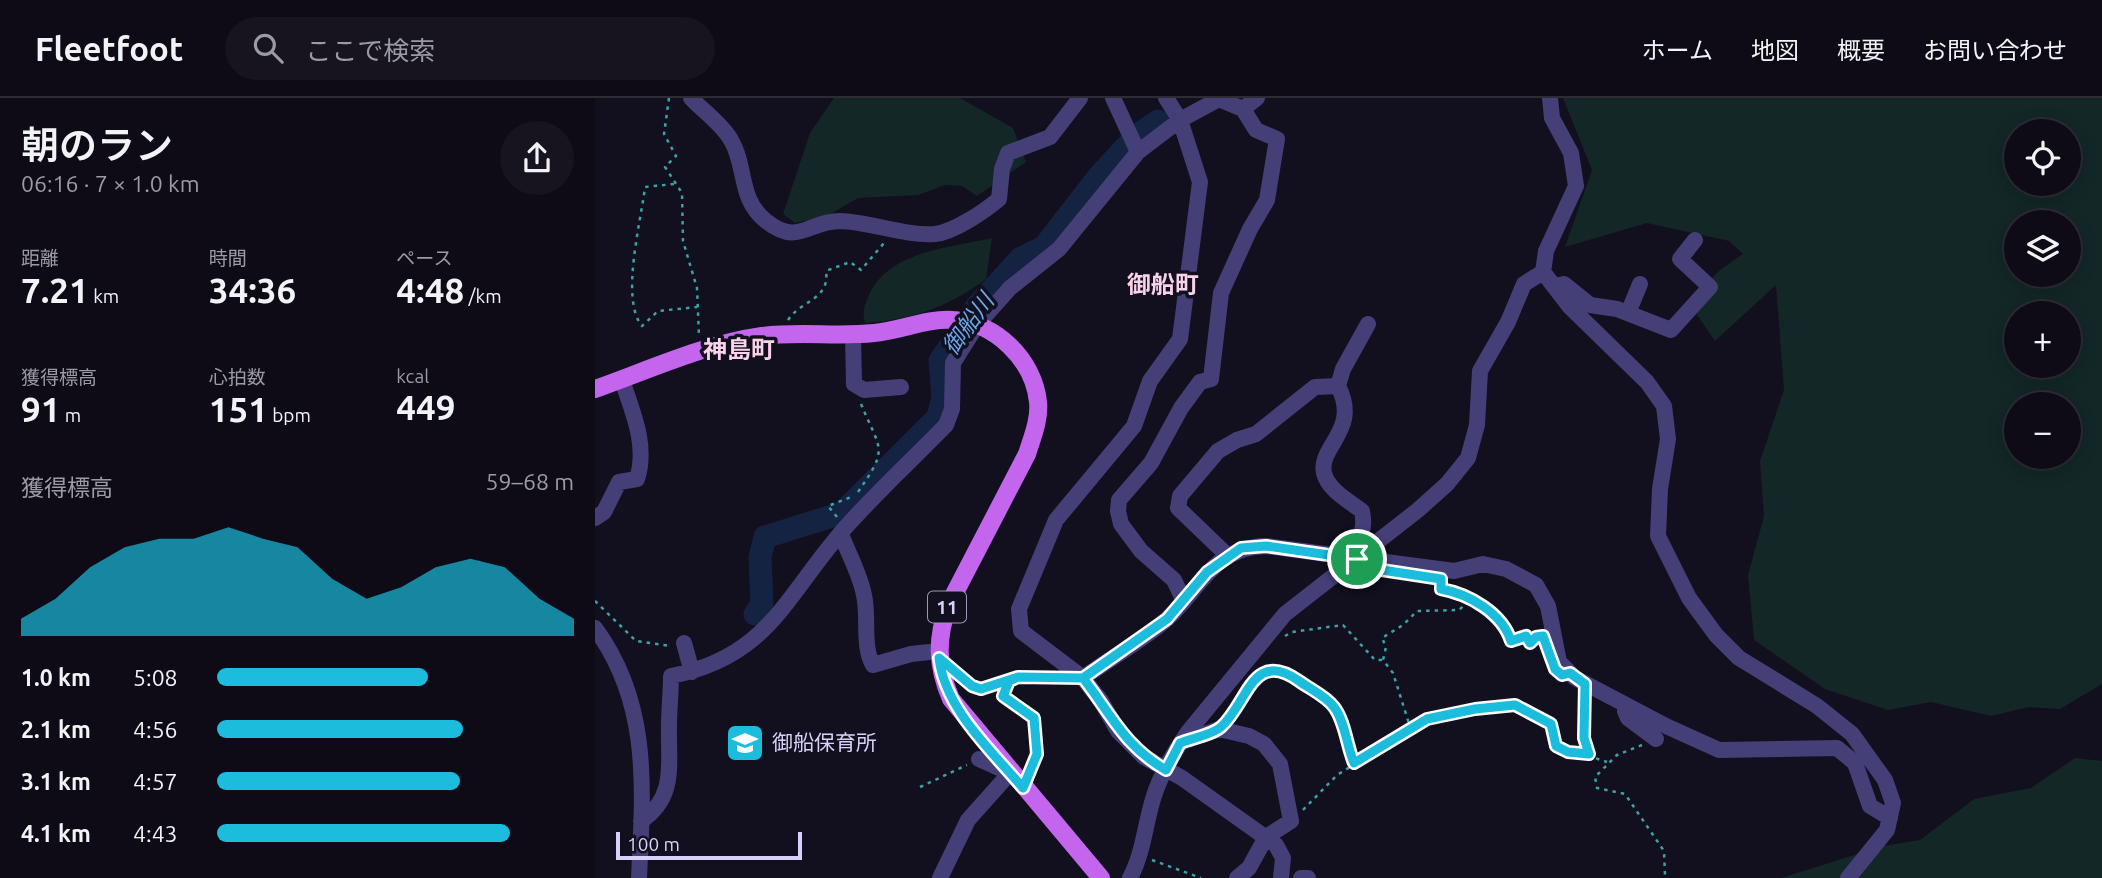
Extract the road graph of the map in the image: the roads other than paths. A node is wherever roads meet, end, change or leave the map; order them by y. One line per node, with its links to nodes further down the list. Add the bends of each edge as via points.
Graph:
1 (691, 98): 2 (street, via 730,137 749,202 775,227 794,234 837,221 936,234 982,214 999,198 1008,153 1050,137)
2 (1080, 98)
3 (1113, 98): 9 (street)
4 (1165, 98): 8 (street)
5 (1257, 98): 7 (street)
6 (1550, 98): 11 (street, via 1552,118 1571,153 1576,186 1546,251)
7 (1243, 109): 8 (street, via 1219,99); 26 (street, via 1256,130 1277,139 1271,189 1221,293 1211,379 1200,382 1151,463 1119,500 1121,524 1141,551 1174,580)
8 (1180, 120): 9 (street); 31 (street, via 1200,182 1179,339 1150,382 1134,426 1056,520 1020,609 1021,631)
9 (1137, 152): 16 (street, via 1059,249 1010,288)
10 (1695, 240): 14 (street, via 1680,259 1710,287 1671,330)
11 (1543, 272): 13 (street); 25 (street, via 1524,284 1480,371 1477,425 1468,458 1447,484)
12 (1640, 284): 14 (street)
13 (1554, 286): 14 (street, via 1564,284 1590,305); 38 (street, via 1647,382 1664,406 1668,439 1658,536 1689,598 1739,658 1817,706 1852,734 1885,780 1893,803)
14 (1628, 313)
15 (1368, 324): 19 (street)
16 (977, 325): 17 (main road, 11, via 957,320); 23 (street, via 953,363 952,409 946,425); 29 (main road, 11, via 1018,353 1032,377 1038,403 1027,454 948,606 939,632)
17 (853, 334): 18 (main road, 11, via 751,338); 20 (street, via 854,384)
18 (622, 380): 21 (main road, 11); 22 (street, via 639,432 640,471 637,479 619,482 604,512)
19 (1338, 386): 24 (street, via 1315,387 1256,434 1218,451 1180,496 1178,508); 25 (street, via 1346,401 1345,417 1325,460 1324,474 1333,489 1362,511 1365,526 1359,539 1344,549)
20 (901, 387)
21 (595, 389)
22 (595, 518)
23 (843, 530): 29 (street, via 864,592 873,665 911,654); 30 (street, via 759,636 731,657)
24 (1228, 556): 25 (street, via 1241,548 1266,546); 26 (street)
25 (1349, 558): 32 (street, via 1454,571 1483,564 1506,569 1536,585 1548,607 1559,662 1585,684); 34 (street, via 1285,614)
26 (1183, 599): 31 (street, via 1167,619)
27 (595, 628): 39 (street, via 620,669 641,745)
28 (685, 646): 30 (street)
29 (939, 655): 37 (main road, 11, via 941,677 951,699)
30 (692, 672): 39 (street, via 671,676 671,774 663,801)
31 (1083, 678): 36 (street, via 1118,731 1144,757)
32 (1623, 705): 33 (street, via 1628,718); 38 (street, via 1719,750 1837,748 1855,763 1870,806)
33 (1656, 739)
34 (1180, 743): 36 (street); 40 (street, via 1219,729 1249,736 1275,755 1291,821)
35 (979, 759): 37 (street)
36 (1166, 770): 40 (street); 45 (street, via 1153,797)
37 (1010, 773): 43 (street, via 968,820); 44 (main road, 11)
38 (1890, 818): 49 (street, via 1887,830)
39 (641, 821): 42 (street)
40 (1266, 836): 41 (street, via 1283,858); 46 (street, via 1249,868)
41 (1285, 877)
42 (639, 878)
43 (940, 878)
44 (1101, 878)
45 (1131, 878)
46 (1237, 878)
47 (1301, 878): 48 (street)
48 (1308, 878)
49 (1848, 878)

